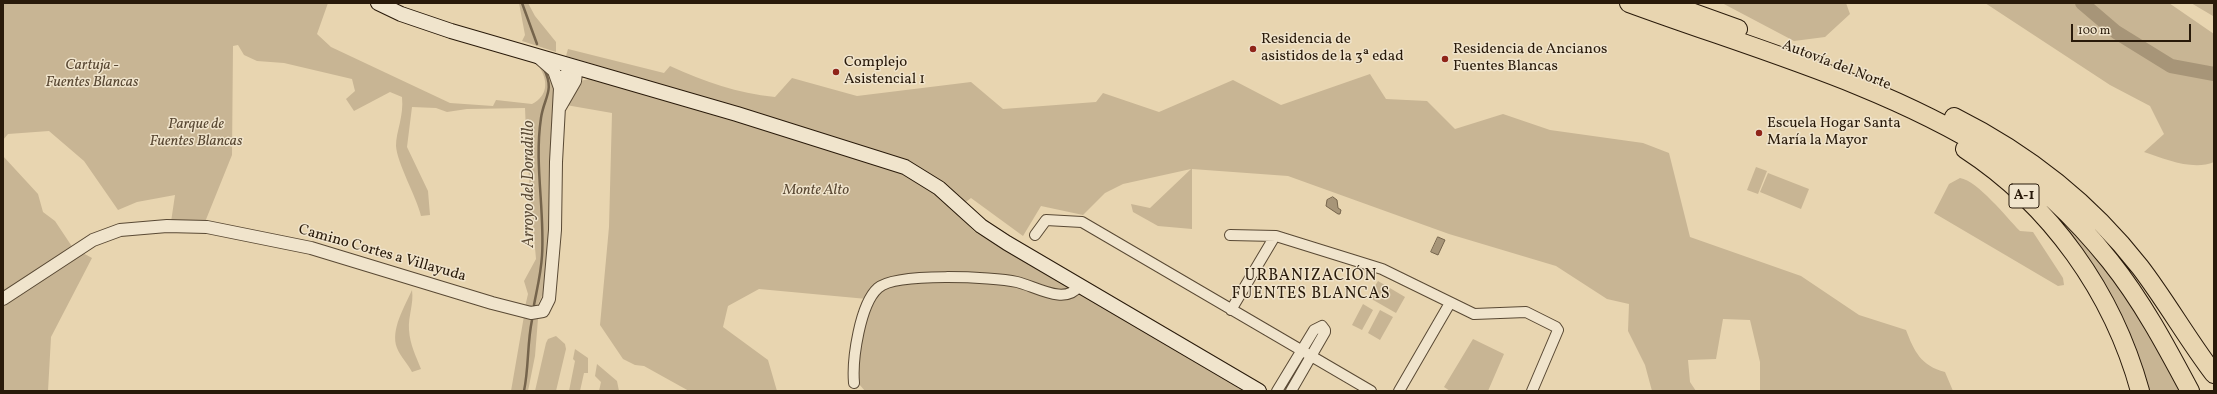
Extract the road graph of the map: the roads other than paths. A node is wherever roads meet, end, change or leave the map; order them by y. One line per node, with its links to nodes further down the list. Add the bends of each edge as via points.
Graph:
1 (378, 3): 5 (main road, via 411,18)
2 (1629, 3): 4 (highway, A-1)
3 (1666, 3): 9 (highway, Autovía del Norte / A-1, via 1908,95 1958,118)
4 (1702, 30): 27 (highway, A-1, via 1884,104 1952,141 1994,170 2053,226 2086,270 2119,331); 28 (highway, via 1783,58 1947,126 1994,154 2032,182 2109,260 2150,317)
5 (538, 57): 6 (main road); 7 (street, Camino Cortes a Villayuda, via 554,71)
6 (578, 71): 7 (street, via 565,75); 8 (street, Camino Cortes a Villayuda); 13 (main road, via 848,148 912,170 945,193 982,226)
7 (560, 88): 8 (street, Camino Cortes a Villayuda)
8 (559, 108): 14 (street, Camino Cortes a Villayuda, via 555,230 549,299 543,310 537,313 492,303 311,248 208,227 174,226 132,228 103,236 84,245)
9 (2000, 143): 19 (highway, via 2076,198 2104,226 2139,266); 29 (highway, A-1, via 2066,198 2105,240 2154,305)
10 (1035, 235): 16 (street, via 1046,220 1082,222)
11 (1230, 235): 12 (street)
12 (1275, 236): 15 (street, via 1382,269); 16 (street)
13 (1079, 286): 20 (street, via 1071,293 1056,295 1033,286 998,279 917,278 885,284 870,297 866,308 854,360); 21 (main road)
14 (3, 299)
15 (1450, 303): 25 (street); 26 (street, via 1474,314 1526,312 1556,327 1558,330)
16 (1231, 310): 17 (street)
17 (1302, 351): 18 (street); 18 (street, via 1314,330 1324,327 1325,332); 22 (street)
18 (1311, 356): 23 (street); 24 (street)
19 (2214, 374)
20 (854, 383)
21 (1259, 391)
22 (1277, 391)
23 (1291, 391)
24 (1371, 391)
25 (1399, 391)
26 (1532, 391)
27 (2140, 391)
28 (2190, 391)
29 (2202, 391)

